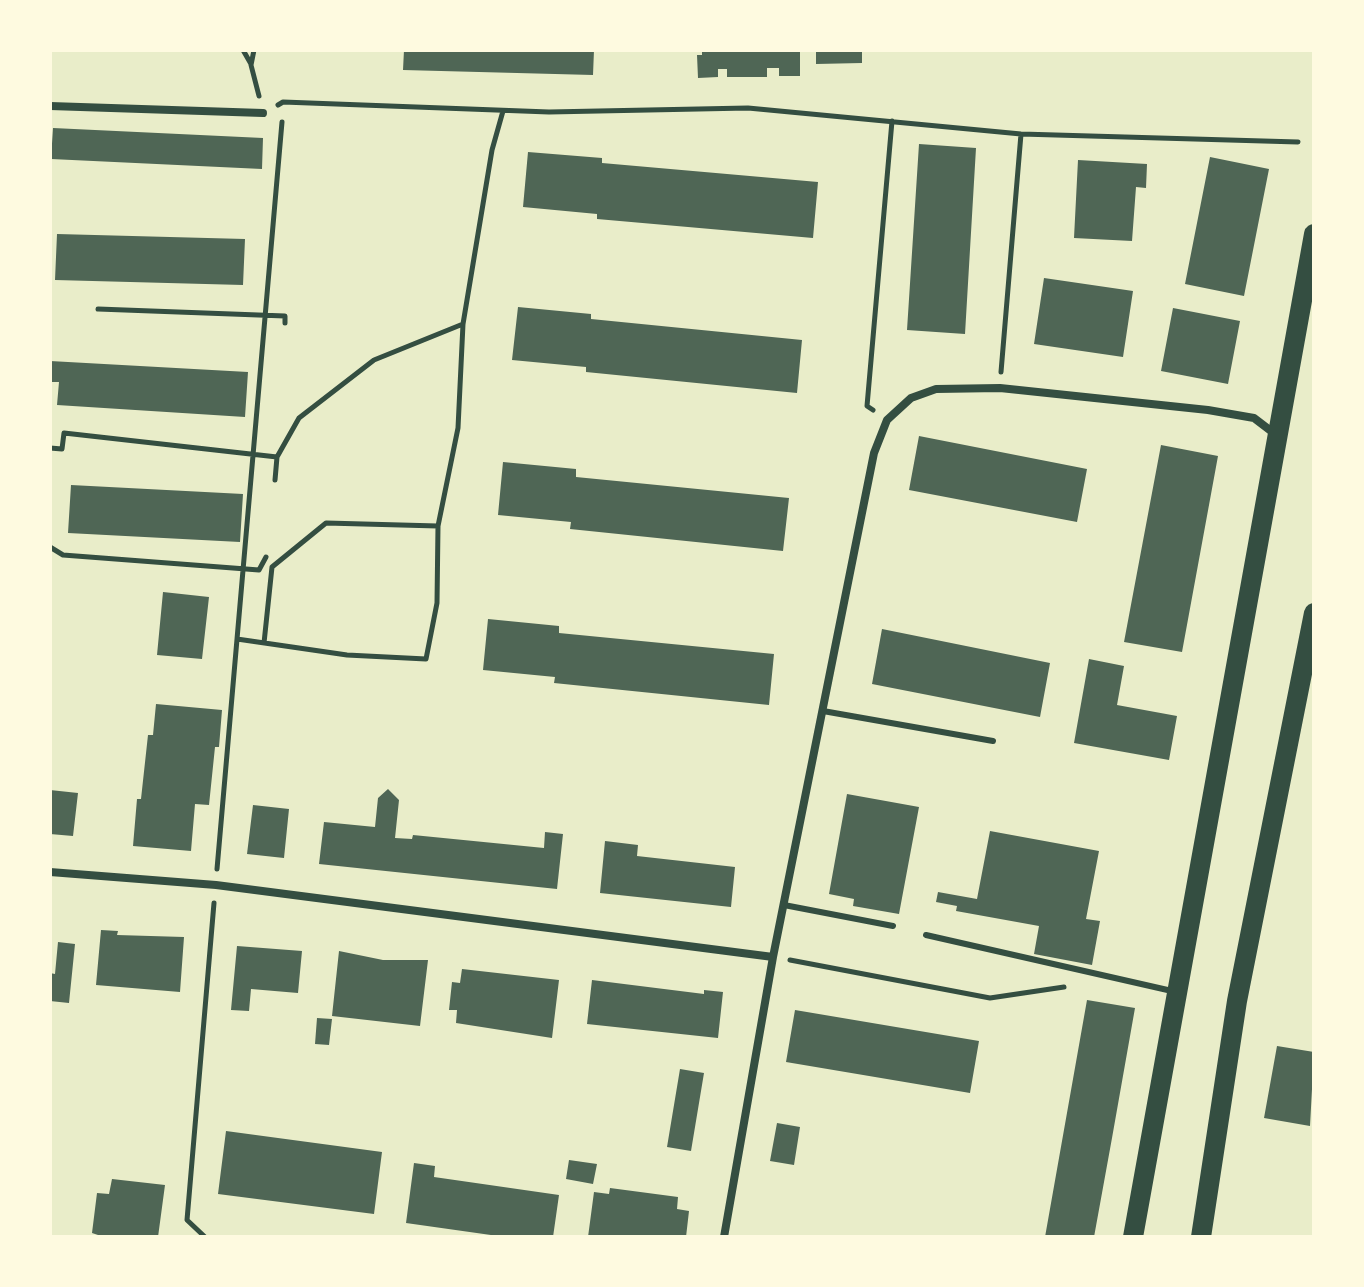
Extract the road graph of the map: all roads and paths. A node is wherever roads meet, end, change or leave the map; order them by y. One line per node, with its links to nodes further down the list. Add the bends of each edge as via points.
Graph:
1 (243, 50): 3 (path)
2 (254, 50): 3 (path)
3 (251, 65): 7 (path)
4 (283, 102): 6 (path); 7 (path); 13 (path)
5 (50, 106): 7 (street)
6 (503, 111): 8 (path, via 748,108); 15 (path)
7 (263, 113)
8 (892, 120): 9 (path); 17 (path, via 867,406)
9 (1021, 134): 10 (path); 16 (path)
10 (1298, 142)
11 (1314, 234): 18 (main road)
12 (98, 309): 13 (path)
13 (265, 316): 14 (path, via 285,316); 20 (path)
14 (285, 323)
15 (463, 324): 21 (path, via 374,360 299,418); 23 (path, via 458,428)
16 (1000, 388): 17 (street, via 936,389 911,398); 18 (street, via 1254,418)
17 (887, 420): 32 (street, via 874,453)
18 (1280, 437): 41 (main road)
19 (50, 448): 20 (path, via 62,449 64,433)
20 (253, 453): 21 (path); 26 (path)
21 (277, 457): 22 (path)
22 (275, 480)
23 (438, 526): 28 (path, via 326,523 272,567); 31 (path, via 437,603 426,659)
24 (50, 547): 26 (path, via 63,555)
25 (266, 557): 27 (path)
26 (243, 567): 27 (path); 30 (path)
27 (259, 570): 28 (path)
28 (268, 582): 31 (path)
29 (1314, 613): 45 (main road, via 1237,1001)
30 (237, 639): 31 (path); 35 (path)
31 (264, 643)
32 (823, 711): 33 (lane); 36 (street)
33 (993, 741)
34 (50, 872): 35 (street)
35 (216, 885): 39 (street); 42 (path, via 187,1220)
36 (784, 905): 37 (lane); 39 (street)
37 (893, 926)
38 (926, 935): 41 (lane)
39 (773, 957): 40 (path, via 990,998 1065,986); 43 (street)
40 (1078, 989)
41 (1176, 991): 44 (main road)
42 (205, 1237)
43 (724, 1237)
44 (1133, 1237)
45 (1201, 1237)

